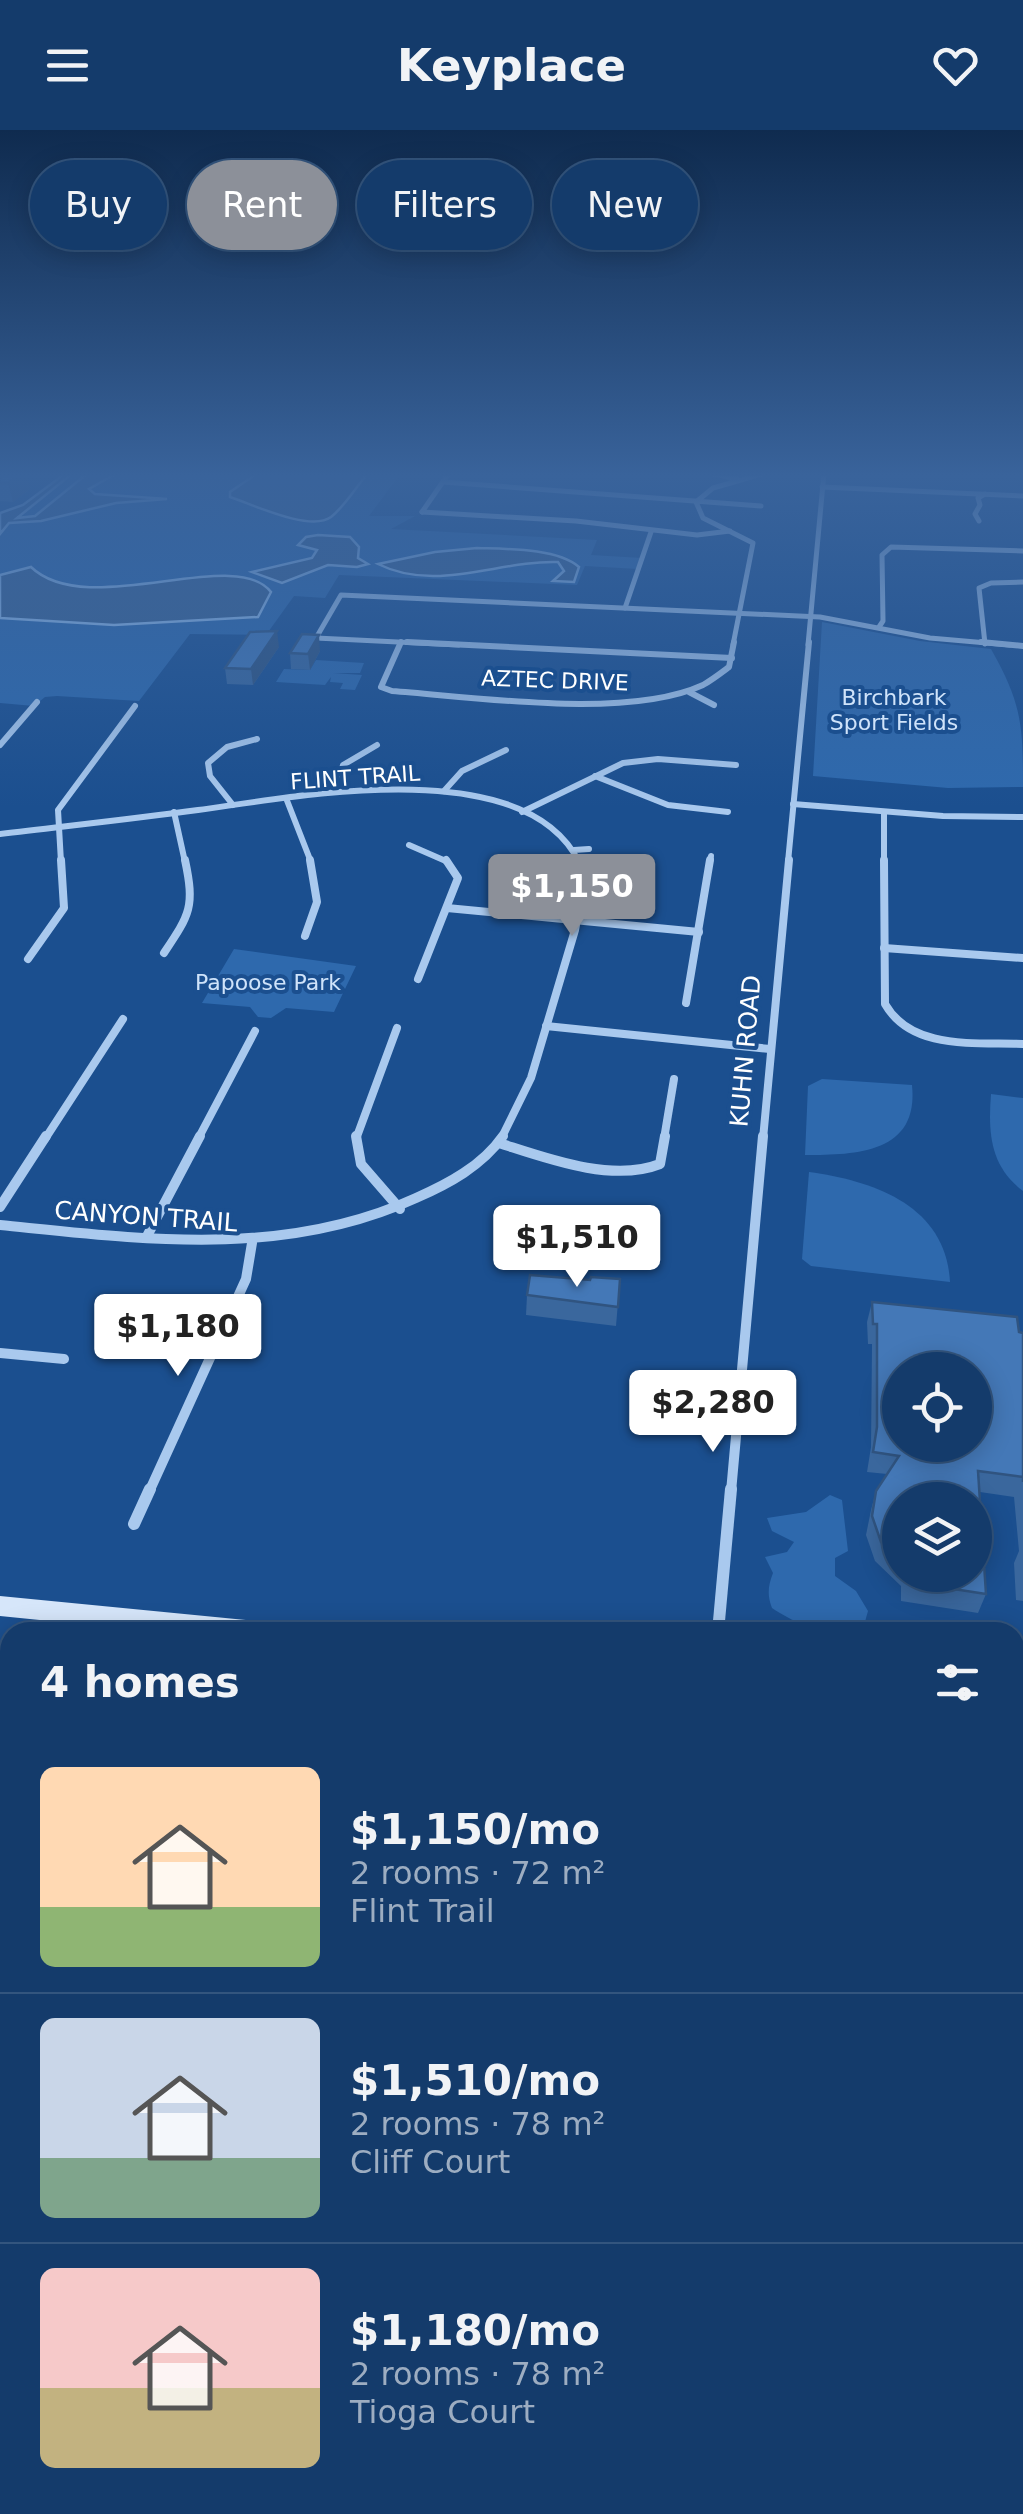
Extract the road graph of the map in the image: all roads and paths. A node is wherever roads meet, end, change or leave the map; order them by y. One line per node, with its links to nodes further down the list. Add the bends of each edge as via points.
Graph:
1 (633, 584): 6 (street)
2 (745, 584): 7 (street)
3 (813, 584): 8 (street, KUHN ROAD)
4 (882, 584): 9 (street)
5 (986, 584): 11 (street, via 979,588)
6 (625, 608): 7 (street); 10 (street, via 341,595 316,638)
7 (740, 613): 8 (street); 13 (street)
8 (810, 616): 9 (street); 27 (street, KUHN ROAD)
9 (879, 627): 11 (street)
10 (401, 642): 13 (street); 14 (street, AZTEC DRIVE, via 382,687 392,691 614,702)
11 (985, 644): 12 (street)
12 (1023, 646)
13 (732, 658): 14 (street, AZTEC DRIVE, via 722,675)
14 (689, 692): 16 (street)
15 (37, 702): 20 (street)
16 (714, 705)
17 (135, 706): 34 (street, via 58,810)
18 (258, 738): 28 (street, via 226,747 208,763)
19 (377, 744): 24 (street, via 344,766)
20 (0, 745)
21 (506, 750): 25 (street, via 462,771)
22 (736, 764): 23 (street, via 652,759)
23 (595, 776): 30 (street); 31 (street, via 674,806)
24 (347, 791): 25 (street, FLINT TRAIL); 26 (street, FLINT TRAIL)
25 (444, 791): 30 (street, FLINT TRAIL)
26 (286, 798): 28 (street, FLINT TRAIL); 43 (street, via 319,890)
27 (793, 804): 32 (street); 55 (street, KUHN ROAD)
28 (233, 805): 29 (street, FLINT TRAIL)
29 (174, 812): 34 (street, FLINT TRAIL); 45 (street, via 193,902)
30 (522, 812): 38 (street, FLINT TRAIL)
31 (728, 812)
32 (884, 812): 33 (street); 44 (street)
33 (1023, 817)
34 (59, 827): 35 (street, FLINT TRAIL); 47 (street, via 64,908)
35 (0, 834)
36 (409, 846): 40 (street, via 438,854 456,869)
37 (589, 849): 38 (street)
38 (574, 850): 41 (street, via 584,883)
39 (710, 856): 42 (street)
40 (448, 908): 41 (street); 48 (street)
41 (576, 920): 42 (street); 51 (street)
42 (699, 932): 49 (street)
43 (305, 936)
44 (884, 948): 46 (street); 54 (street, via 886,1008 901,1026 929,1036)
45 (164, 953)
46 (1023, 958)
47 (28, 959)
48 (418, 979)
49 (686, 1003)
50 (122, 1018): 58 (street)
51 (546, 1026): 55 (street); 57 (street, CANYON TRAIL, via 524,1101)
52 (397, 1028): 59 (street, via 354,1148)
53 (254, 1031): 61 (street)
54 (1023, 1044)
55 (770, 1049): 68 (street, KUHN ROAD)
56 (674, 1079): 57 (street, via 656,1172 551,1160)
57 (498, 1143): 59 (street, CANYON TRAIL)
58 (0, 1207)
59 (400, 1209): 62 (street, CANYON TRAIL, via 317,1234)
60 (0, 1225): 61 (street, CANYON TRAIL)
61 (146, 1238): 62 (street, CANYON TRAIL)
62 (252, 1243): 65 (street, via 246,1279)
63 (0, 1354): 64 (street)
64 (64, 1359)
65 (134, 1524)
66 (0, 1606): 67 (street)
67 (158, 1622)
68 (719, 1622)

